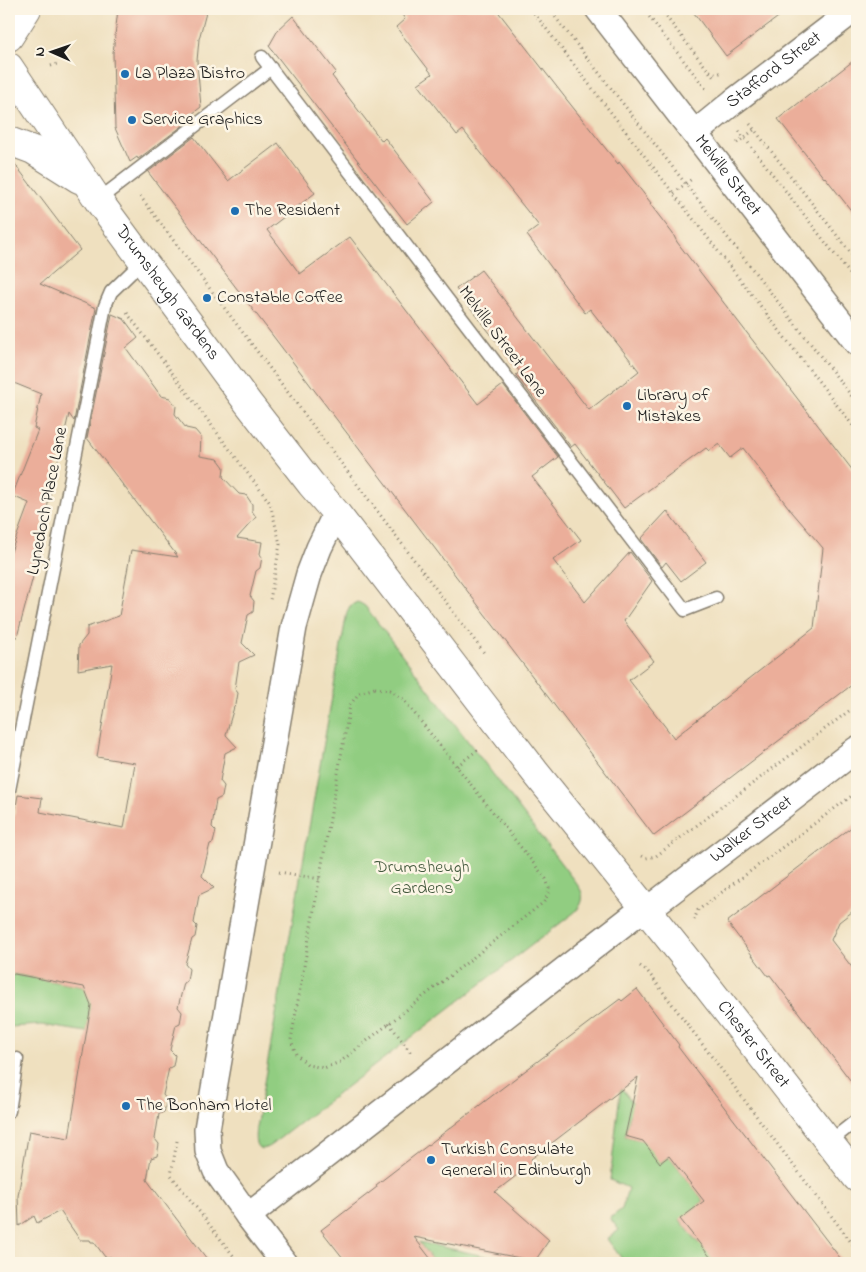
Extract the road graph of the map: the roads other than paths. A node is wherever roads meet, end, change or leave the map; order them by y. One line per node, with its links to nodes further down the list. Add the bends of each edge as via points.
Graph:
1 (27, 9): 4 (street)
2 (598, 9): 8 (street, Melville Street)
3 (855, 9): 8 (street, Stafford Street)
4 (9, 37)
5 (262, 56): 7 (lane, Melville Street Lane)
6 (9, 67): 10 (street, Drumsheugh Gardens)
7 (271, 68): 10 (lane); 14 (lane, Melville Street Lane, via 685,610)
8 (695, 133): 12 (street, Melville Street)
9 (9, 141): 10 (street, via 33,150)
10 (93, 192): 11 (street, Drumsheugh Gardens)
11 (143, 262): 13 (street, Drumsheugh Gardens, via 248,403); 16 (lane, Lynedoch Place Lane, via 112,292 105,306)
12 (857, 343)
13 (336, 513): 17 (street, Drumsheugh Gardens, via 535,772); 23 (street, via 309,574 294,627 207,1130 208,1151 213,1164)
14 (716, 598)
15 (857, 749): 17 (street, Walker Street)
16 (9, 790)
17 (646, 909): 21 (street, Chester Street); 23 (street)
18 (17, 1059): 19 (lane)
19 (9, 1111)
20 (857, 1120): 21 (lane)
21 (829, 1142): 22 (street, Chester Street)
22 (857, 1178)
23 (248, 1216): 24 (street)
24 (284, 1263)

